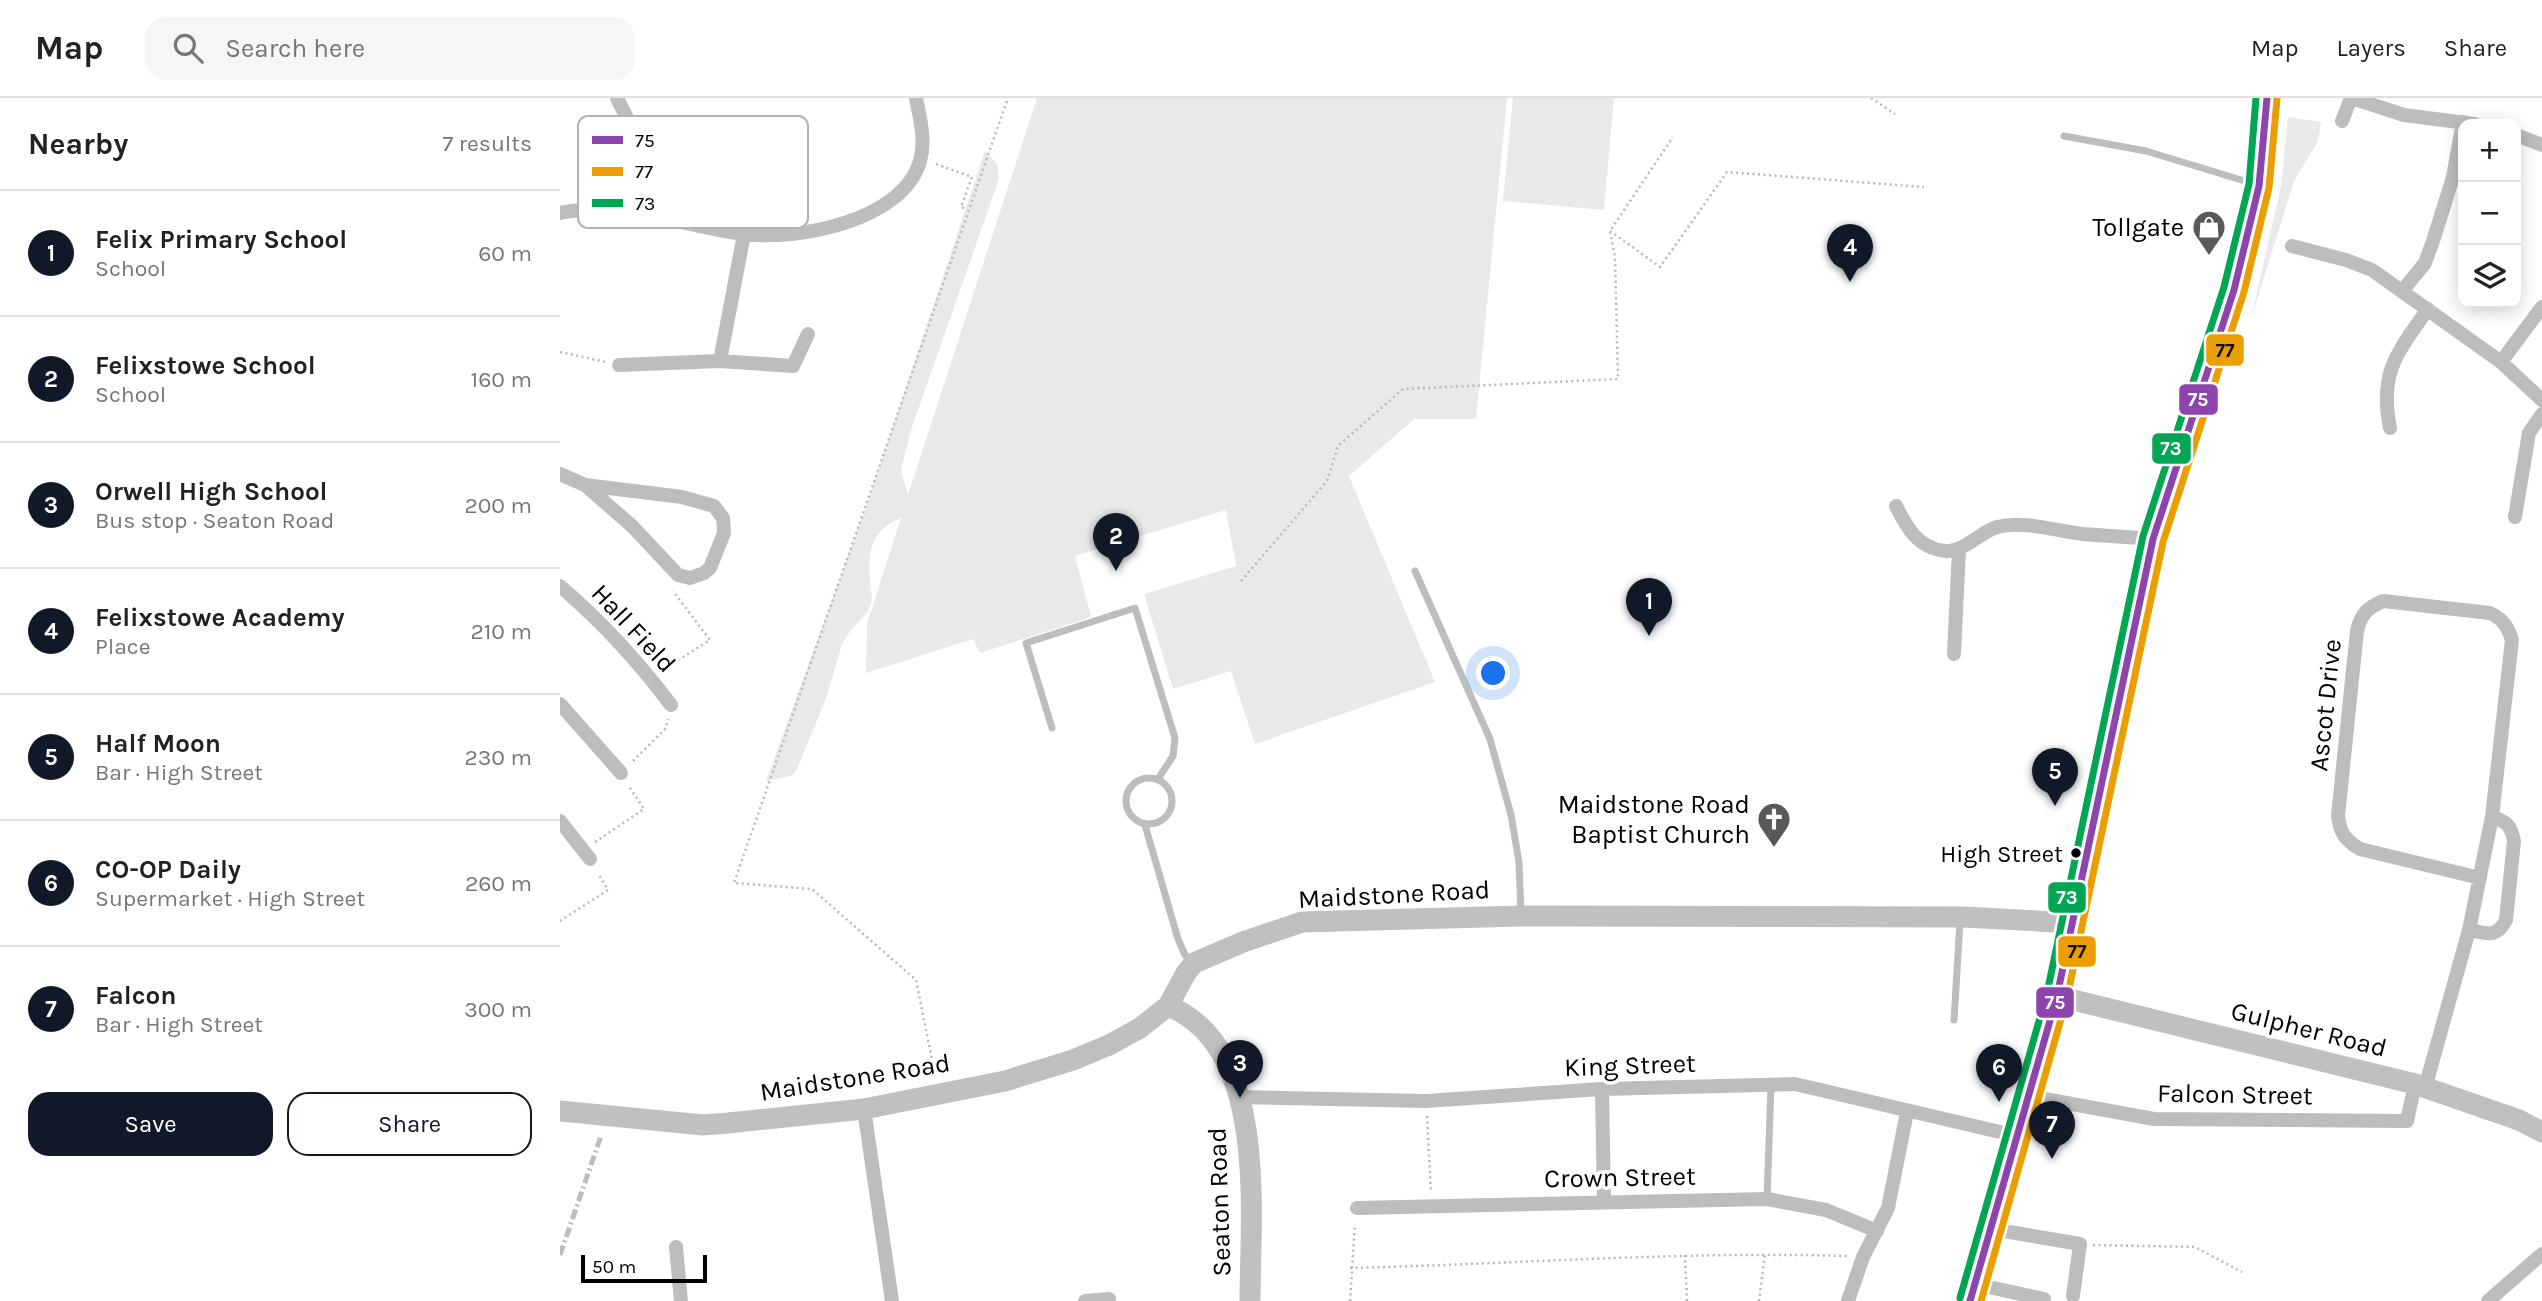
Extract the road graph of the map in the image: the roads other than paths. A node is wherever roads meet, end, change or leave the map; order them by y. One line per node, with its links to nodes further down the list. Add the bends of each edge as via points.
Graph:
1 (617, 98): 5 (street)
2 (916, 98): 16 (street, via 923,137 920,164 891,201 817,230)
3 (2267, 98): 12 (street)
4 (2352, 98): 6 (street); 7 (street, via 2404,115)
5 (626, 116)
6 (2342, 121)
7 (2458, 122)
8 (2064, 136): 12 (lane, via 2146,151)
9 (2521, 136): 10 (street)
10 (2541, 142)
11 (2458, 159): 18 (street, via 2424,263)
12 (2259, 186): 32 (street, via 2226,320)
13 (578, 211): 14 (street)
14 (560, 213)
15 (713, 228): 16 (street)
16 (744, 234): 22 (street)
17 (2292, 246): 18 (street, via 2372,270)
18 (2403, 290): 20 (street)
19 (2542, 307): 23 (street)
20 (2428, 309): 23 (street); 27 (street, via 2392,364 2385,402)
21 (808, 334): 22 (street, via 793,366)
22 (720, 361): 24 (street)
23 (2501, 362): 25 (street)
24 (619, 365)
25 (2542, 400)
26 (2542, 414): 31 (street, via 2529,433)
27 (2390, 428)
28 (560, 474): 29 (street)
29 (585, 485): 29 (street, via 682,497 714,506 724,534 710,568 698,576 677,575 632,526)
30 (1896, 506): 33 (street, via 1915,539 1941,551)
31 (2515, 517)
32 (2153, 538): 33 (street, via 2018,525 1997,527); 49 (street)
33 (1959, 549): 36 (street)
34 (1415, 571): 47 (lane, via 1490,739 1511,815)
35 (560, 586): 38 (street, Hall Field, via 612,634)
36 (1954, 654)
37 (560, 704): 40 (street)
38 (671, 705)
39 (1052, 727): 41 (lane, via 1026,643 1135,608 1175,738 1173,756)
40 (621, 773)
41 (1158, 779): 44 (lane, via 1171,792 1173,804 1168,816); 44 (lane, via 1140,778 1125,797 1134,820)
42 (2492, 817): 46 (street, Ascot Drive); 46 (street, Ascot Drive, via 2512,640 2508,627 2490,613 2383,601 2368,608 2357,631 2339,828 2346,841 2360,849); 50 (street, via 2512,828 2514,841 2506,920 2501,930 2491,934)
43 (560, 821): 45 (street)
44 (1146, 825): 51 (lane, via 1178,939)
45 (587, 854)
46 (2480, 878): 50 (street, Ascot Drive)
47 (1521, 916): 48 (street, Maidstone Road); 51 (street, Maidstone Road, via 1302,922)
48 (1961, 917): 49 (street, Maidstone Road); 54 (lane)
49 (2074, 923): 52 (street)
50 (2469, 930): 56 (street, Ascot Drive)
51 (1194, 963): 53 (street, Maidstone Road)
52 (2057, 996): 56 (street, Gulpher Road); 59 (street)
53 (1168, 1006): 58 (street, Seaton Road, via 1182,1011 1211,1038); 60 (street, Maidstone Road, via 1140,1028 1073,1060 1004,1081)
54 (1954, 1020)
55 (1771, 1085): 57 (street, King Street); 62 (street, King Street, via 1795,1084); 65 (lane)
56 (2420, 1086): 59 (street, Falcon Street, via 2407,1121 2154,1119); 63 (street, Gulpher Road)
57 (1602, 1089): 58 (street, King Street, via 1426,1101); 66 (street)
58 (1240, 1097): 79 (street, Seaton Road, via 1248,1152)
59 (2028, 1097): 64 (street)
60 (864, 1109): 61 (street, Maidstone Road, via 703,1125); 77 (street)
61 (570, 1111)
62 (1907, 1112): 64 (street, King Street); 69 (street, via 1888,1208)
63 (2542, 1132)
64 (2017, 1136): 68 (street)
65 (1767, 1199): 66 (street, Crown Street); 69 (street, Crown Street, via 1835,1213)
66 (1604, 1202): 67 (street, Crown Street)
67 (1357, 1208)
68 (1992, 1229): 72 (street); 73 (street, via 2080,1244)
69 (1877, 1231): 80 (street)
70 (676, 1247): 76 (street)
71 (2541, 1256): 81 (street)
72 (1973, 1292): 74 (street)
73 (2073, 1296)
74 (2044, 1299)
75 (1109, 1300): 78 (street)
76 (681, 1301)
77 (892, 1301)
78 (1085, 1301)
79 (1251, 1301)
80 (1848, 1301)
81 (2488, 1301)

